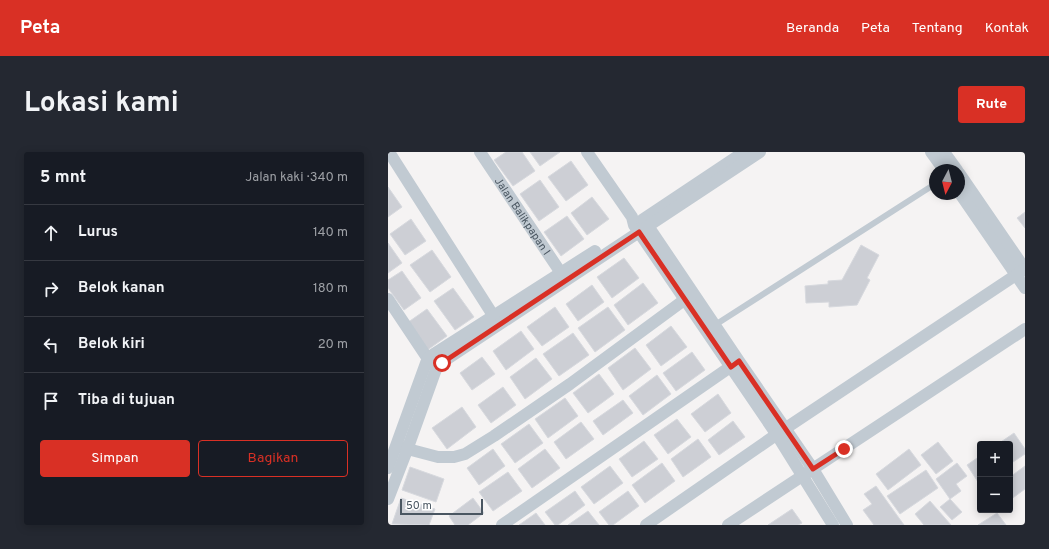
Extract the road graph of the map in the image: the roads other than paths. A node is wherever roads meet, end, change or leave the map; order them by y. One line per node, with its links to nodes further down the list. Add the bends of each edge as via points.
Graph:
1 (389, 152): 19 (street)
2 (480, 152): 15 (street, Jalan Balikpapan I)
3 (586, 152): 13 (street)
4 (744, 152): 13 (street)
5 (760, 152): 13 (street)
6 (931, 152): 8 (street)
7 (944, 152): 9 (street)
8 (940, 164)
9 (953, 164)
10 (965, 182): 14 (street)
11 (929, 188): 20 (lane)
12 (965, 200): 14 (street)
13 (639, 224): 15 (street); 17 (street)
14 (1022, 271): 16 (street); 25 (street)
15 (563, 277): 19 (street)
16 (1025, 288)
17 (689, 296): 20 (street); 23 (street); 26 (street, via 570,384 465,454 454,458 438,457)
18 (388, 299): 22 (street)
19 (497, 320): 22 (street); 24 (street)
20 (715, 325): 23 (street)
21 (1025, 329): 28 (street)
22 (428, 359): 24 (street); 26 (street)
23 (735, 364): 25 (street); 31 (street)
24 (437, 367): 26 (street)
25 (781, 432): 28 (street); 29 (street); 32 (street)
26 (402, 448): 27 (street); 30 (street)
27 (388, 468)
28 (813, 469): 29 (street); 35 (street)
29 (803, 476): 33 (street); 34 (street)
30 (388, 499)
31 (502, 525)
32 (646, 525)
33 (728, 525)
34 (832, 525)
35 (847, 525)

